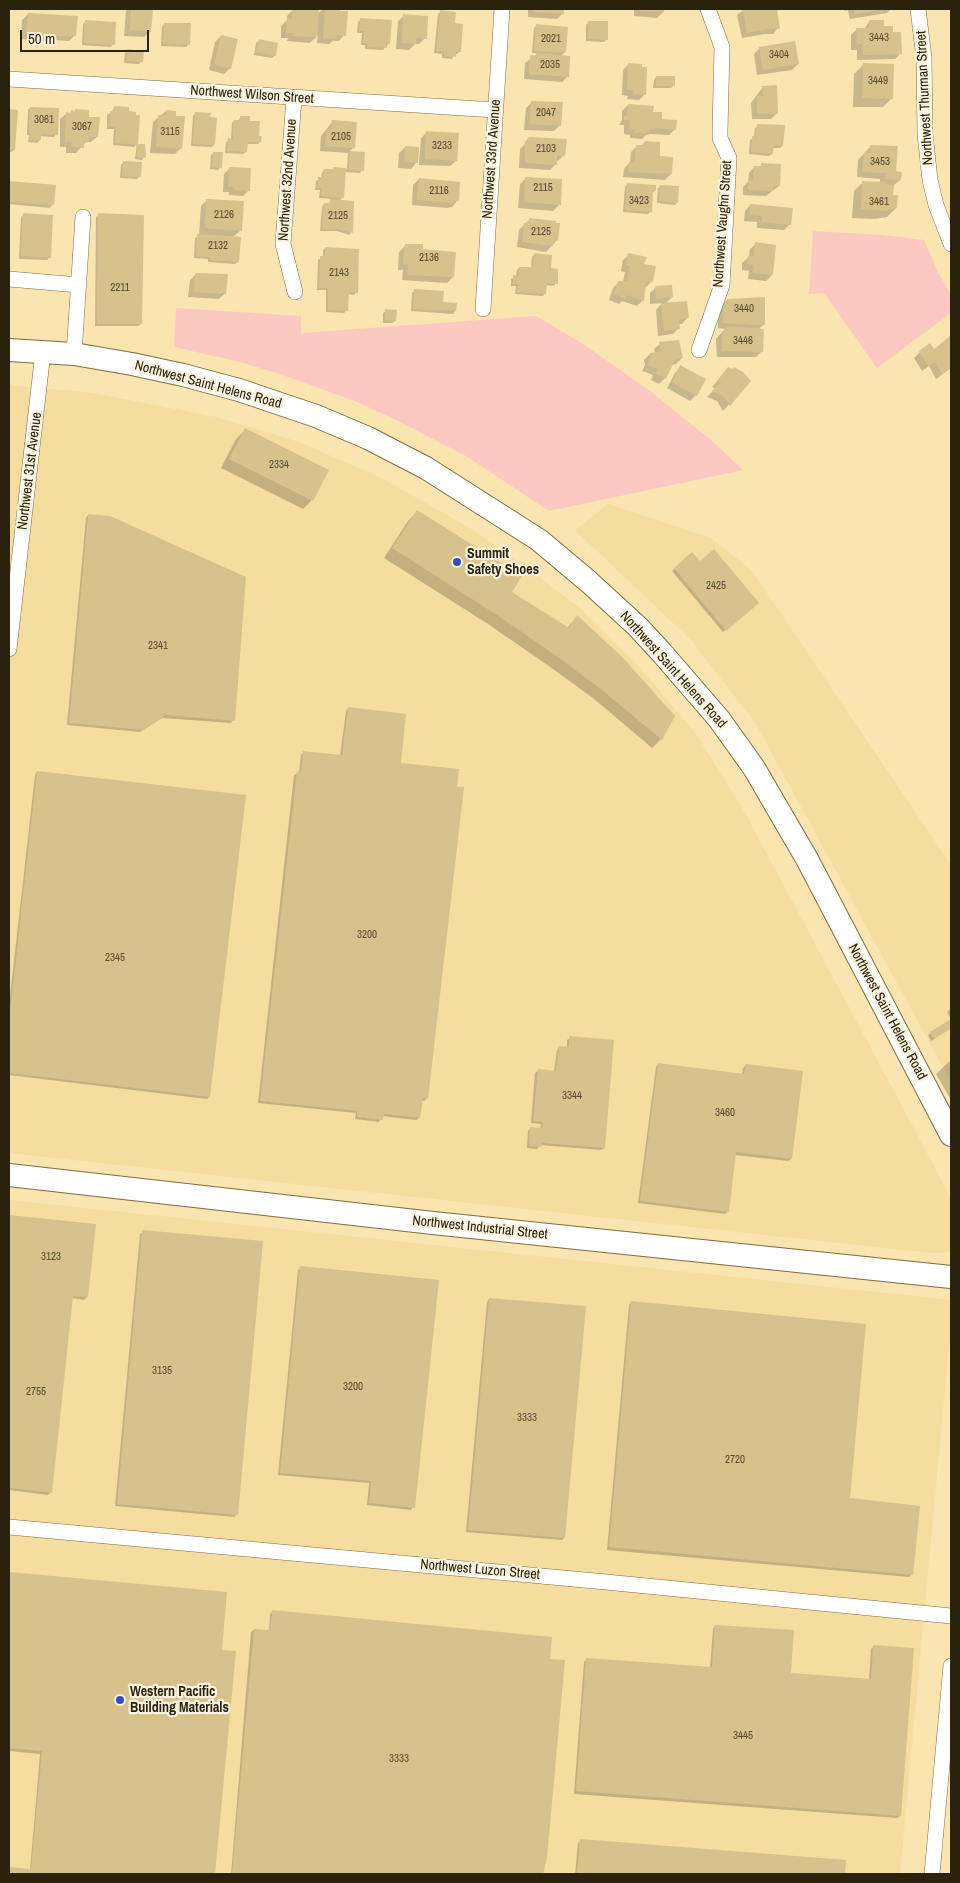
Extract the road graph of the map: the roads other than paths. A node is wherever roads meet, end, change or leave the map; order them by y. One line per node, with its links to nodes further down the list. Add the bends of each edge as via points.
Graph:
1 (502, 9): 6 (street, Northwest 33rd Avenue)
2 (708, 9): 14 (street, Northwest Vaughn Street, via 722,47 720,138 729,158 722,285)
3 (918, 9): 8 (street, Northwest Thurman Street, via 924,58 924,134 930,180)
4 (9, 79): 5 (street, Northwest Wilson Street)
5 (294, 98): 6 (street, Northwest Wilson Street); 11 (street, Northwest 32nd Avenue, via 283,244)
6 (495, 110): 12 (street, Northwest 33rd Avenue)
7 (83, 217): 10 (street)
8 (951, 244)
9 (9, 279): 10 (street)
10 (79, 285): 16 (street)
11 (295, 292)
12 (483, 310)
13 (9, 350): 15 (main road, Northwest Saint Helens Road)
14 (699, 350)
15 (43, 352): 16 (main road, Northwest Saint Helens Road); 17 (street, Northwest 31st Avenue)
16 (74, 354): 18 (main road, Northwest Saint Helens Road, via 239,390 368,438 426,468 490,508 539,540 589,582 668,660 723,725 754,768 806,859)
17 (9, 649)
18 (951, 1135)
19 (9, 1175): 20 (main road, Northwest Industrial Street)
20 (951, 1277)
21 (9, 1527): 22 (street, Northwest Luzon Street)
22 (951, 1616)
23 (951, 1666): 24 (street)
24 (932, 1874)

